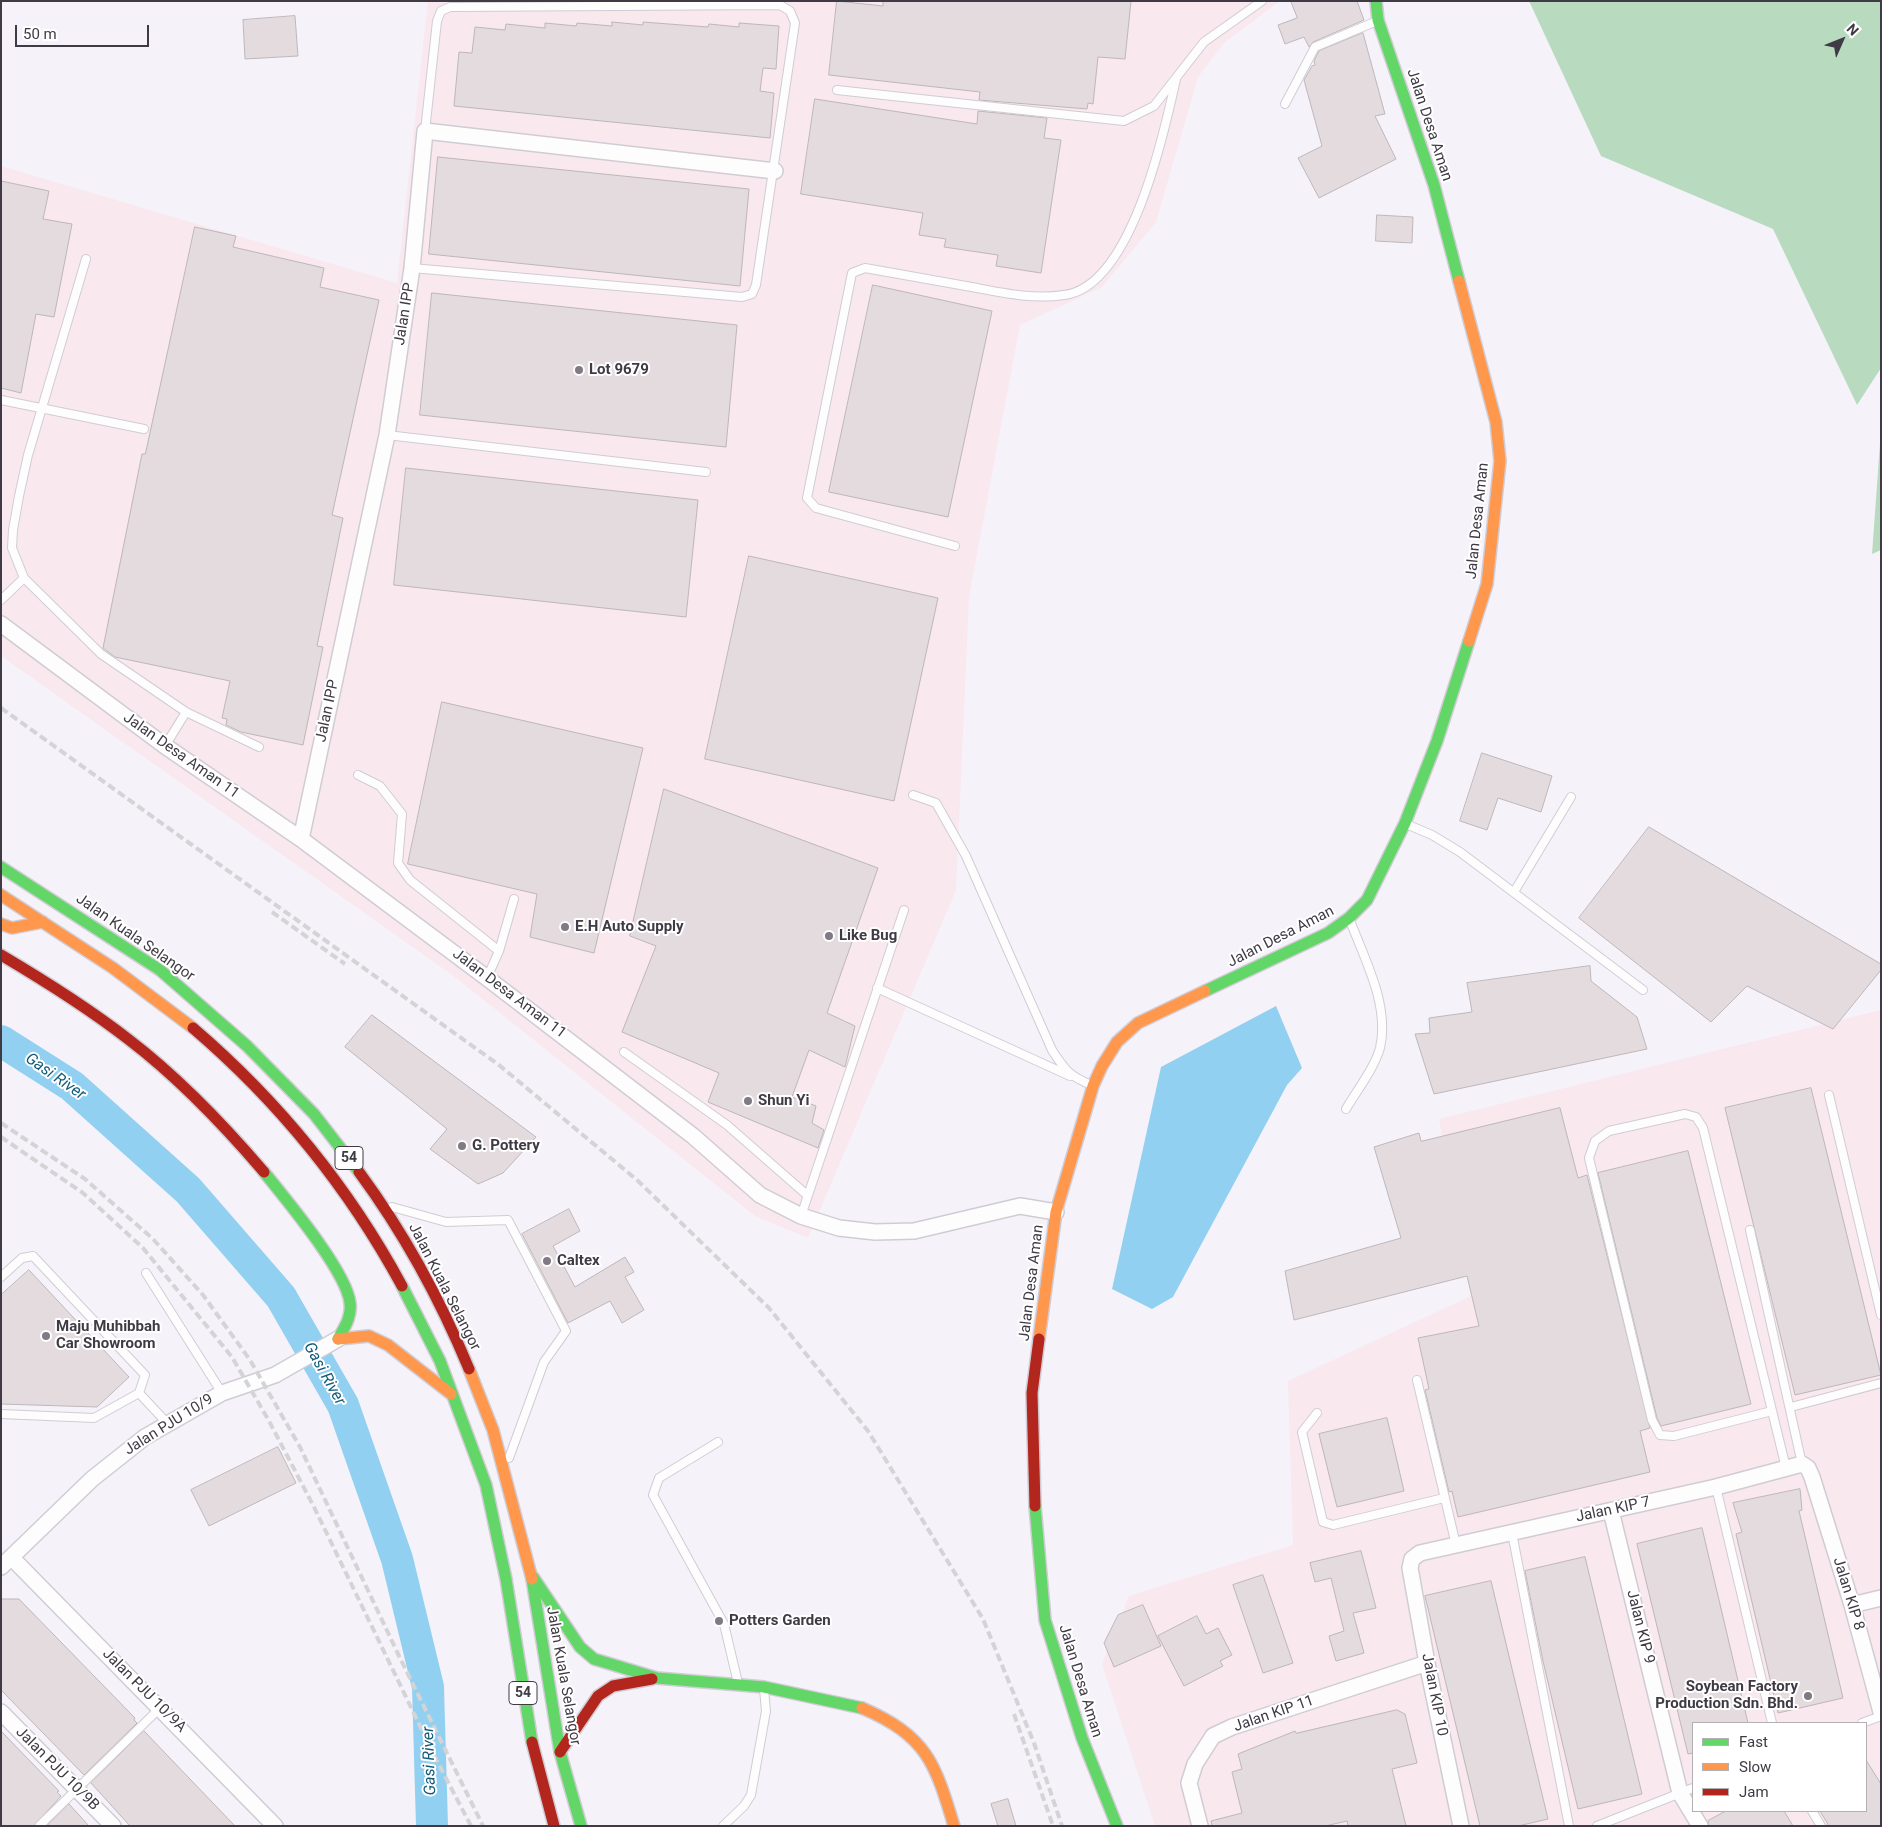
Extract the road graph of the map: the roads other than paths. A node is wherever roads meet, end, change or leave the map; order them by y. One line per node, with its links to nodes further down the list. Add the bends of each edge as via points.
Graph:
1 (1262, 1): 4 (lane, via 1204,42)
2 (1376, 1): 3 (main road, Jalan Desa Aman)
3 (1378, 20): 6 (lane, via 1315,47); 26 (main road, Jalan Desa Aman, via 1434,185 1496,422 1500,461 1487,584 1437,741)
4 (1176, 79): 5 (lane, via 1154,106 1124,121); 16 (lane, via 1160,152 1144,198 1108,269 1087,287 1066,295 1024,297 865,268 852,273 807,498 816,508)
5 (837, 90)
6 (1285, 104)
7 (425, 131): 8 (street); 8 (lane, via 437,21 441,11 450,7 780,5 790,11 795,23); 10 (street, Jalan IPP)
8 (774, 171): 10 (lane, via 756,285 752,294 742,297)
9 (86, 259): 12 (lane)
10 (412, 268): 14 (street, Jalan IPP)
11 (1, 400): 12 (lane)
12 (44, 408): 13 (lane); 17 (lane, via 28,455 13,530 12,548)
13 (144, 429)
14 (387, 435): 15 (lane); 27 (street, Jalan IPP)
15 (706, 472)
16 (955, 546)
17 (24, 578): 18 (lane); 20 (lane, via 101,654)
18 (1, 600)
19 (1, 624): 21 (street, Jalan Desa Aman 11)
20 (186, 712): 21 (lane); 22 (lane)
21 (165, 746): 27 (street, Jalan Desa Aman 11)
22 (259, 747)
23 (358, 775): 36 (lane, via 380,786 402,814 398,863 410,880)
24 (913, 795): 42 (lane, via 936,803 966,856 1052,1050)
25 (1571, 797): 29 (lane)
26 (1405, 823): 29 (lane, via 1432,835); 33 (main road, Jalan Desa Aman, via 1378,882 1367,900)
27 (301, 839): 38 (street, Jalan Desa Aman 11)
28 (1, 867): 47 (main road, Jalan Kuala Selangor / 54, via 160,970 200,1003 314,1114)
29 (1514, 892): 40 (lane)
30 (1, 896): 34 (main road, 54)
31 (514, 899): 36 (lane)
32 (904, 910): 39 (lane)
33 (1349, 918): 43 (main road, Jalan Desa Aman, via 1328,933 1138,1023 1109,1054); 45 (lane, via 1377,992 1382,1020 1380,1048)
34 (43, 922): 35 (main road, via 12,928); 59 (main road, 54, via 148,992 219,1051 282,1114 331,1176 372,1236 434,1346)
35 (1, 924)
36 (498, 951): 38 (lane)
37 (1, 954): 54 (main road, via 58,989 145,1052 235,1139 288,1201 342,1278 350,1301 349,1318)
38 (487, 978): 49 (street, Jalan Desa Aman 11, via 693,1136 760,1195)
39 (877, 988): 42 (lane); 46 (lane)
40 (1643, 990)
41 (624, 1052): 46 (lane, via 727,1125)
42 (1074, 1078): 43 (lane)
43 (1094, 1086): 48 (main road, Jalan Desa Aman)
44 (1829, 1095): 53 (lane)
45 (1346, 1108)
46 (807, 1195): 49 (lane)
47 (383, 1204): 67 (main road, Jalan Kuala Selangor / 54, via 415,1256 454,1333 493,1430); 67 (lane, via 446,1222 508,1220 566,1331 544,1362)
48 (1056, 1212): 49 (street, Jalan Desa Aman 11, via 1020,1206 914,1231 875,1232 839,1228); 101 (main road, Jalan Desa Aman, via 1032,1393 1035,1511 1044,1610 1082,1738)
49 (800, 1216)
50 (1750, 1230): 60 (lane)
51 (146, 1273): 58 (lane)
52 (1, 1277): 57 (lane, via 22,1258 33,1256 144,1375)
53 (1881, 1314)
54 (332, 1342): 58 (street, Jalan PJU 10/9, via 275,1375); 59 (main road, via 369,1336 388,1345)
55 (1417, 1380): 70 (lane)
56 (1881, 1383): 60 (lane)
57 (139, 1393): 63 (lane, via 94,1418); 64 (lane)
58 (222, 1393): 64 (street, Jalan PJU 10/9)
59 (452, 1394): 97 (main road, 54, via 488,1494 536,1757)
60 (1791, 1407): 66 (lane)
61 (1772, 1411): 61 (lane, via 1704,1128 1696,1117 1685,1114 1609,1131 1595,1141 1589,1158 1652,1420 1660,1435 1674,1436); 68 (lane)
62 (1317, 1413): 70 (lane, via 1302,1432 1323,1522 1333,1525)
63 (1, 1414)
64 (167, 1423): 74 (street, Jalan PJU 10/9, via 92,1479)
65 (718, 1442): 81 (lane, via 659,1478 654,1495 724,1624)
66 (1802, 1464): 68 (street, Jalan KIP 7); 78 (street, Jalan KIP 8, via 1812,1477)
67 (504, 1468): 76 (main road, Jalan Kuala Selangor / 54)
68 (1786, 1468): 69 (street, Jalan KIP 7)
69 (1716, 1487): 71 (street, Jalan KIP 7); 86 (lane)
70 (1444, 1498): 73 (lane)
71 (1611, 1511): 72 (street, Jalan KIP 7); 90 (street, Jalan KIP 9)
72 (1512, 1533): 73 (street, Jalan KIP 7); 104 (lane)
73 (1456, 1545): 75 (street, Jalan KIP 7, via 1420,1553)
74 (6, 1562): 83 (street, Jalan PJU 10/9A)
75 (1410, 1563): 79 (street, Jalan KIP 10)
76 (531, 1573): 80 (main road, via 580,1647 594,1659); 88 (main road, Jalan Kuala Selangor / 54)
77 (1881, 1598): 78 (street)
78 (1852, 1605): 84 (street, Jalan KIP 8)
79 (1427, 1663): 102 (street, Jalan KIP 11, via 1232,1727 1214,1736 1201,1752 1189,1783); 103 (street, Jalan KIP 10)
80 (657, 1678): 81 (main road); 88 (main road, via 613,1686 598,1696)
81 (739, 1685): 82 (main road)
82 (764, 1686): 99 (lane, via 766,1711 751,1795); 100 (main road, via 856,1705 906,1732 938,1774)
83 (160, 1707): 89 (lane); 96 (street, Jalan PJU 10/9A)
84 (1880, 1707): 87 (lane)
85 (1, 1712): 89 (street, Jalan PJU 10/9B)
86 (1772, 1722)
87 (1863, 1722)
88 (560, 1752): 98 (main road, Jalan Kuala Selangor / 54)
89 (77, 1789): 94 (lane); 95 (street, Jalan PJU 10/9B)
90 (1687, 1791): 91 (street, Jalan KIP 9); 105 (lane)
91 (1692, 1804)
92 (1695, 1812): 106 (street, Jalan KIP 9)
93 (1813, 1812): 107 (lane)
94 (39, 1826)
95 (113, 1826)
96 (275, 1826)
97 (554, 1826)
98 (581, 1826)
99 (723, 1826)
100 (954, 1826)
101 (1117, 1826)
102 (1200, 1826)
103 (1461, 1826)
104 (1569, 1826)
105 (1597, 1826)
106 (1700, 1826)
107 (1821, 1826)

